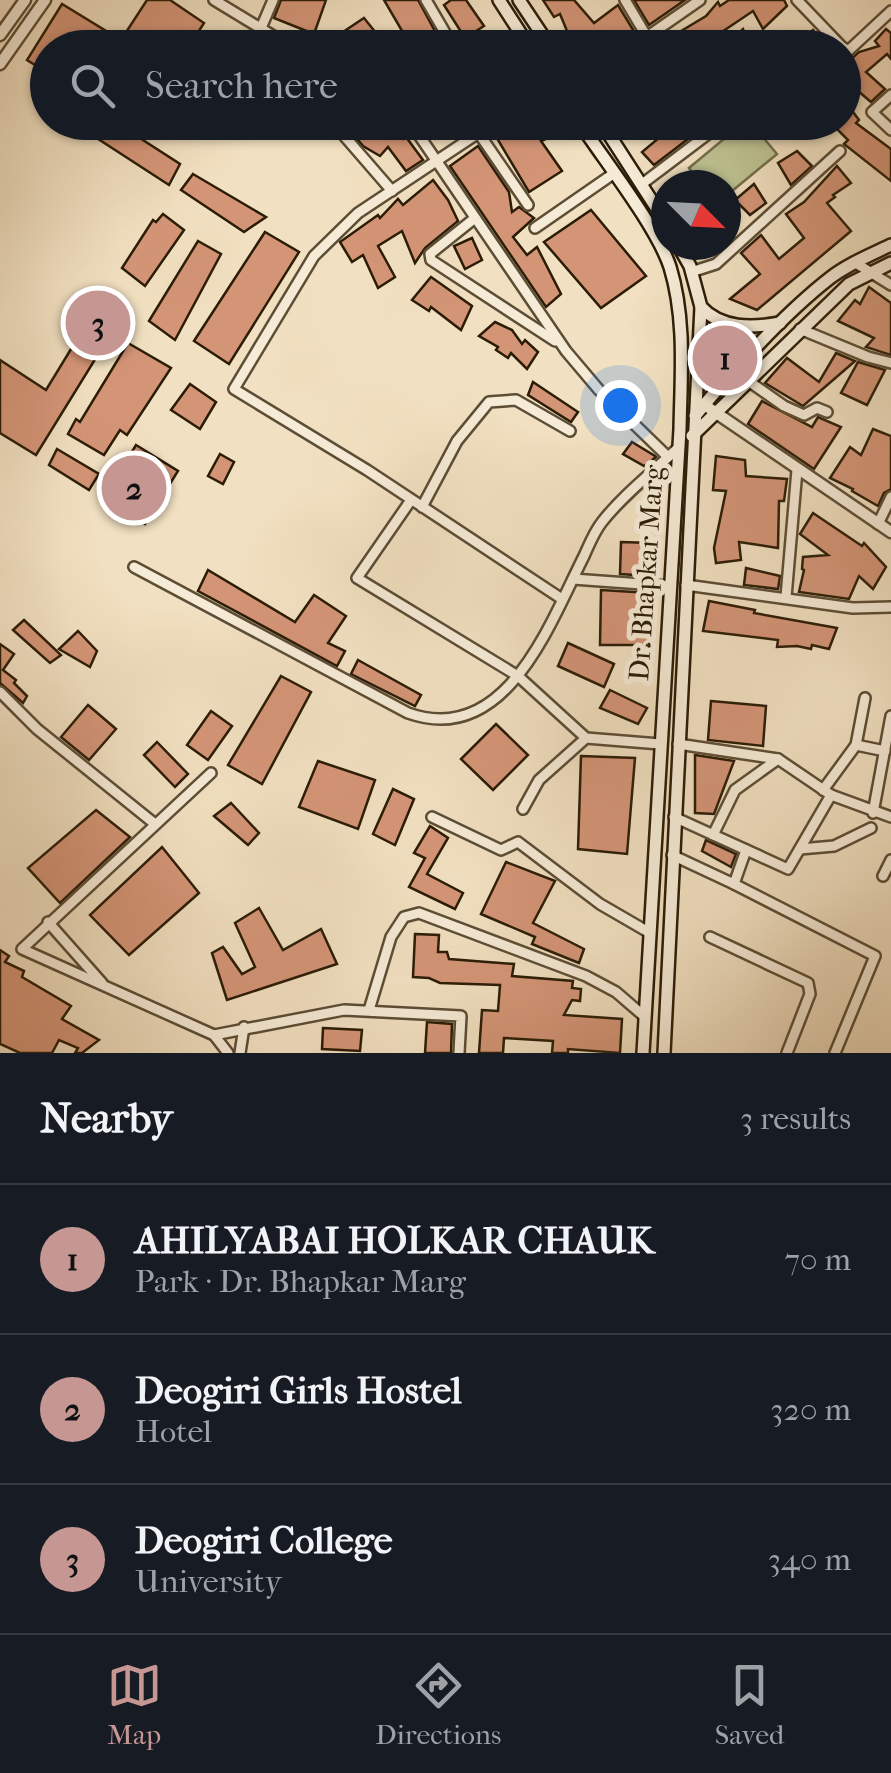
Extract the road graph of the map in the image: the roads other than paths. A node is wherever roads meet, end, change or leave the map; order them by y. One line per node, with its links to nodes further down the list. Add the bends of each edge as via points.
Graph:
1 (25, 0): 20 (street)
2 (45, 0): 22 (street)
3 (214, 0): 12 (street)
4 (273, 0): 12 (street)
5 (426, 0): 14 (street)
6 (499, 0): 15 (main road)
7 (519, 0): 16 (main road)
8 (625, 0): 17 (street)
9 (700, 0): 18 (street)
10 (797, 0): 19 (street)
11 (891, 11): 21 (street)
12 (260, 28): 13 (street)
13 (263, 30)
14 (444, 30)
15 (518, 30)
16 (539, 30)
17 (643, 30)
18 (657, 30)
19 (826, 30)
20 (0, 35)
21 (861, 39)
22 (0, 64)
23 (891, 95): 24 (street, via 872,112)
24 (891, 130)
25 (348, 140): 36 (street)
26 (422, 140): 33 (street)
27 (468, 140): 33 (street)
28 (483, 140): 38 (street)
29 (591, 140): 34 (main road, Dr. Bhapkar Marg)
30 (612, 140): 35 (main road)
31 (700, 140): 35 (street)
32 (840, 151): 45 (street, via 716,264)
33 (436, 161): 36 (street); 39 (street)
34 (614, 174): 40 (street); 57 (main road, Dr. Bhapkar Marg, via 669,262 682,355)
35 (642, 184): 37 (main road)
36 (392, 191): 64 (street, via 314,256 234,389)
37 (651, 199)
38 (528, 205)
39 (475, 218): 51 (street); 51 (street, via 430,254 431,260)
40 (535, 228)
41 (891, 245): 43 (main road)
42 (685, 260): 45 (main road, Dr. Bhapkar Marg)
43 (854, 262): 46 (street); 49 (main road)
44 (891, 263): 46 (main road)
45 (691, 272): 48 (main road, Dr. Bhapkar Marg)
46 (871, 273): 47 (street); 50 (main road)
47 (891, 285)
48 (700, 307): 49 (main road, via 730,324); 56 (main road, Dr. Bhapkar Marg)
49 (782, 322): 54 (main road)
50 (800, 328): 52 (street); 53 (main road)
51 (562, 345): 61 (street)
52 (891, 363)
53 (747, 380): 54 (main road); 55 (street, via 794,412)
54 (709, 408): 56 (main road); 59 (main road); 62 (street)
55 (826, 412)
56 (695, 416): 57 (main road); 59 (main road, Dr. Bhapkar Marg)
57 (680, 429): 60 (main road, Dr. Bhapkar Marg)
58 (570, 431): 65 (street, via 516,400 489,402 456,441)
59 (694, 434): 60 (main road); 70 (main road, Dr. Bhapkar Marg)
60 (679, 447): 61 (street); 71 (main road, Dr. Bhapkar Marg)
61 (668, 457): 69 (street, via 601,523)
62 (797, 470): 66 (street); 72 (street)
63 (891, 497): 66 (street)
64 (411, 500): 65 (street); 75 (street, via 357,578)
65 (422, 507): 73 (street)
66 (878, 524): 67 (street)
67 (891, 532)
68 (134, 567): 75 (street, via 418,717 464,716)
69 (573, 579): 71 (street); 73 (street)
70 (686, 585): 72 (street); 81 (main road, Dr. Bhapkar Marg)
71 (670, 586): 80 (main road, Dr. Bhapkar Marg)
72 (786, 597): 74 (street, via 853,608)
73 (562, 599): 75 (street)
74 (891, 606)
75 (518, 676): 79 (street)
76 (0, 692): 92 (street)
77 (865, 698): 82 (street)
78 (891, 716): 83 (street)
79 (586, 738): 80 (street); 87 (street, via 539,780)
80 (660, 744): 102 (main road, Dr. Bhapkar Marg)
81 (678, 744): 84 (street); 90 (main road, Dr. Bhapkar Marg)
82 (856, 745): 83 (street); 86 (street)
83 (885, 751): 88 (street)
84 (778, 759): 86 (street); 94 (street, via 735,790)
85 (211, 773): 92 (street)
86 (827, 792): 88 (street); 95 (street)
87 (523, 809)
88 (874, 813): 91 (street)
89 (432, 817): 102 (street, via 500,850 518,842)
90 (674, 817): 94 (street); 97 (main road, Dr. Bhapkar Marg)
91 (891, 817)
92 (155, 824): 101 (street)
93 (871, 828): 95 (street, via 834,846)
94 (713, 835): 96 (street)
95 (800, 849): 96 (street, via 788,869)
96 (746, 850): 100 (street)
97 (672, 855): 100 (street); 113 (main road, Dr. Bhapkar Marg)
98 (891, 860): 99 (street)
99 (883, 876)
100 (734, 884): 115 (street, via 875,956)
101 (48, 922): 104 (street); 104 (street, via 22,949)
102 (650, 933): 106 (main road, Dr. Bhapkar Marg)
103 (710, 936): 114 (street, via 808,983 810,994)
104 (107, 989): 108 (street)
105 (368, 1010): 106 (street, via 391,937 404,917 419,913 586,976); 107 (street); 111 (street, via 460,1016)
106 (645, 1018): 112 (main road, Dr. Bhapkar Marg)
107 (244, 1027): 108 (street); 110 (street)
108 (214, 1035): 109 (street)
109 (228, 1053)
110 (240, 1053)
111 (459, 1053)
112 (643, 1053)
113 (664, 1053)
114 (787, 1053)
115 (835, 1053)

